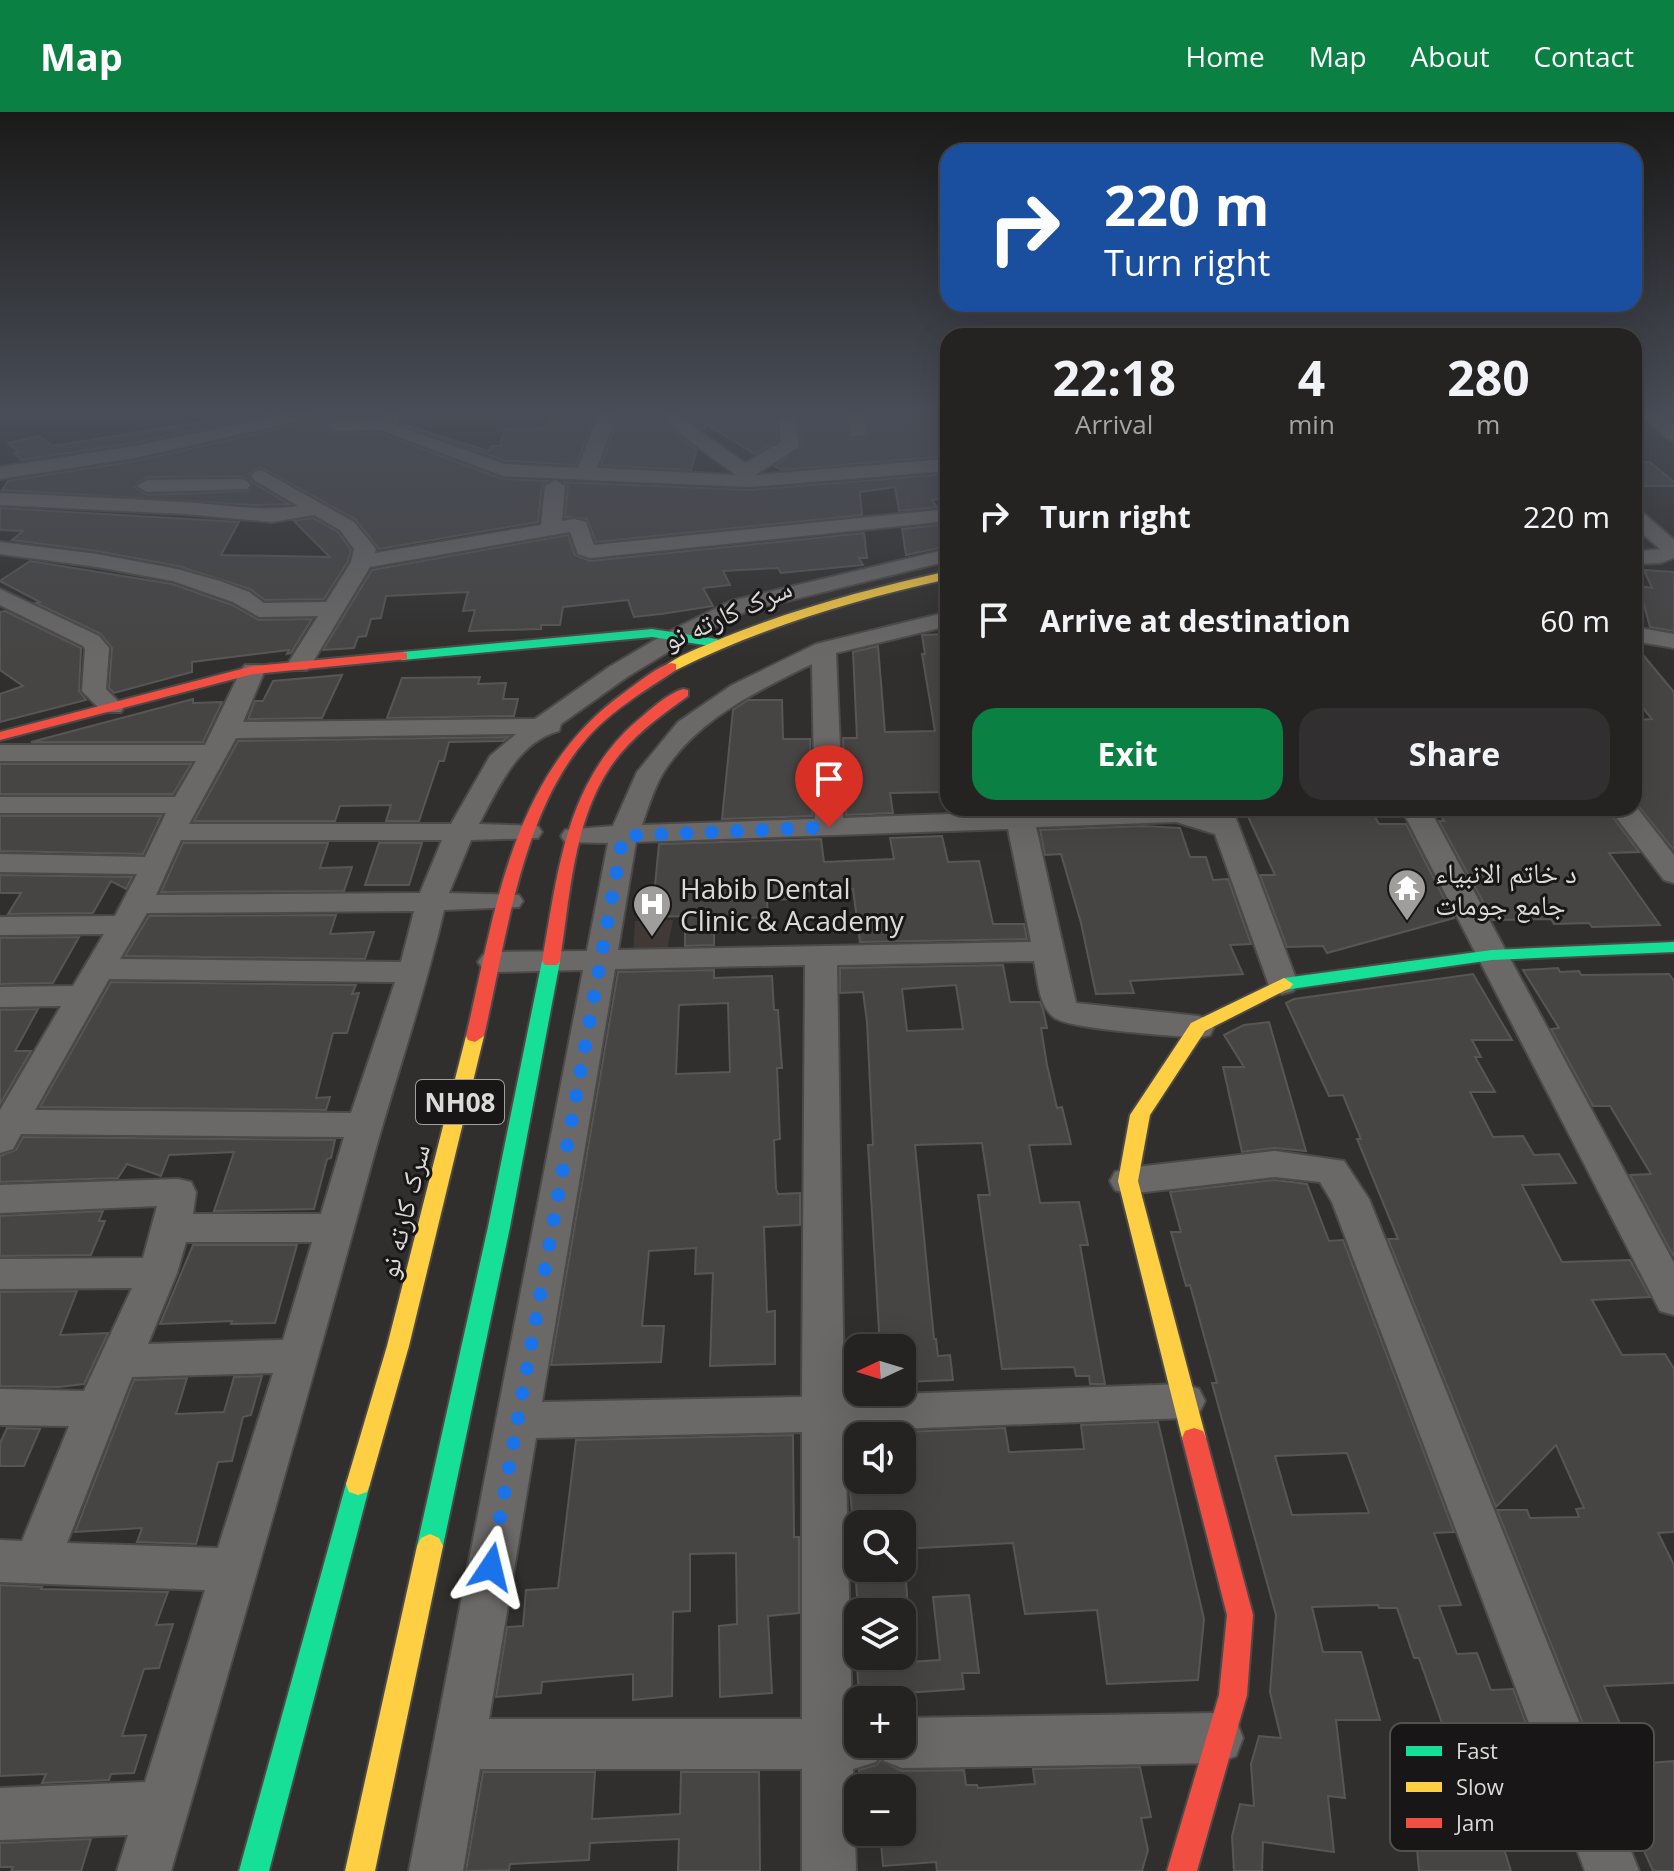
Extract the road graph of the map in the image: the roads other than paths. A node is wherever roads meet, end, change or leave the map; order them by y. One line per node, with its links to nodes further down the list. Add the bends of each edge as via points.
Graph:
1 (293, 495): 4 (street)
2 (554, 495): 7 (street)
3 (0, 499): 4 (street, via 272,516)
4 (317, 509): 13 (street, via 347,526 365,549)
5 (940, 516): 7 (street, via 590,552 579,526)
6 (1642, 522): 9 (street)
7 (551, 528): 13 (street)
8 (0, 548): 17 (street, via 159,572 249,598 259,610)
9 (1673, 550): 10 (street); 12 (street)
10 (1642, 551)
11 (940, 557): 19 (street, via 739,606)
12 (1642, 558)
13 (362, 562): 17 (street)
14 (940, 577): 22 (main road, سرک کارته نو / NH08, via 815,605)
15 (940, 592): 23 (main road, سرک کارته نو, via 871,607)
16 (0, 596): 28 (street, via 91,641 97,648 94,691)
17 (331, 609): 25 (street)
18 (940, 621): 24 (street)
19 (678, 636): 22 (main road); 25 (main road, via 652,633); 30 (street)
20 (1642, 636): 21 (street)
21 (1673, 642)
22 (717, 643): 29 (main road, سرک کارته نو / NH08, via 661,673)
23 (770, 644)
24 (824, 649): 42 (street); 46 (street, via 741,690 687,727 650,772)
25 (299, 665): 26 (main road)
26 (253, 670): 28 (main road); 32 (street)
27 (703, 680): 45 (main road, سرک کارته نو / NH08, via 645,720 617,750 592,786)
28 (112, 707): 31 (main road)
29 (590, 725): 30 (street); 44 (main road, سرک کارته نو / NH08, via 549,781)
30 (541, 726): 32 (street); 43 (street, via 499,762)
31 (0, 736)
32 (221, 741): 33 (street); 41 (street)
33 (0, 753)
34 (0, 805): 41 (street)
35 (989, 816): 42 (street)
36 (1018, 816): 55 (street)
37 (1200, 816): 40 (street)
38 (1419, 816): 56 (street)
39 (1629, 816): 49 (street)
40 (1223, 818): 63 (street)
41 (178, 819): 43 (street); 48 (street)
42 (829, 827): 46 (street)
43 (460, 832): 44 (street); 50 (street)
44 (528, 832): 51 (main road, سرک کارته نو / NH08)
45 (575, 836): 46 (street); 59 (main road, سرک کارته نو / NH08)
46 (623, 836): 60 (street)
47 (0, 863): 48 (street)
48 (155, 866): 52 (street)
49 (1674, 874)
50 (431, 901): 51 (street); 52 (street); 61 (street)
51 (508, 901): 58 (main road, سرک کارته نو / NH08)
52 (131, 914): 53 (street); 62 (street)
53 (0, 926)
54 (1674, 947): 56 (main road)
55 (1046, 951): 57 (street); 65 (street, via 1065,1010)
56 (1492, 955): 63 (main road); 74 (street)
57 (821, 957): 60 (street); 80 (street)
58 (494, 962): 59 (street); 93 (main road, سرک کارته نو / NH08, via 398,1346)
59 (551, 962): 60 (street); 94 (main road, سرک کارته نو / NH08)
60 (601, 962): 81 (street)
61 (414, 972): 62 (street); 66 (street)
62 (91, 982): 64 (street); 67 (street)
63 (1282, 984): 65 (main road)
64 (0, 997)
65 (1198, 1027): 68 (main road, via 1140,1115)
66 (365, 1125): 67 (street); 71 (street)
67 (6, 1131)
68 (1128, 1181): 77 (main road); 84 (street, via 1275,1164 1331,1170 1350,1199)
69 (0, 1199): 70 (street, via 178,1192)
70 (174, 1228): 71 (street); 72 (street)
71 (337, 1228): 75 (street)
72 (158, 1273): 73 (street); 76 (street)
73 (0, 1274)
74 (1674, 1300)
75 (299, 1356): 76 (street); 83 (street)
76 (120, 1361): 79 (street)
77 (1184, 1401): 80 (street); 85 (main road, via 1240,1615 1233,1695)
78 (0, 1407): 79 (street)
79 (97, 1409): 82 (street)
80 (823, 1414): 81 (street); 88 (street)
81 (518, 1420): 87 (street)
82 (18, 1562): 83 (street)
83 (236, 1570): 89 (street)
84 (1554, 1723)
85 (1218, 1738): 86 (street); 97 (main road)
86 (916, 1743)
87 (459, 1744): 88 (street); 95 (street)
88 (843, 1744): 96 (street)
89 (162, 1808): 90 (street); 92 (street)
90 (0, 1814)
91 (1604, 1851): 98 (street)
92 (144, 1871)
93 (254, 1871)
94 (360, 1871)
95 (436, 1871)
96 (829, 1871)
97 (1182, 1871)
98 (1612, 1871)

